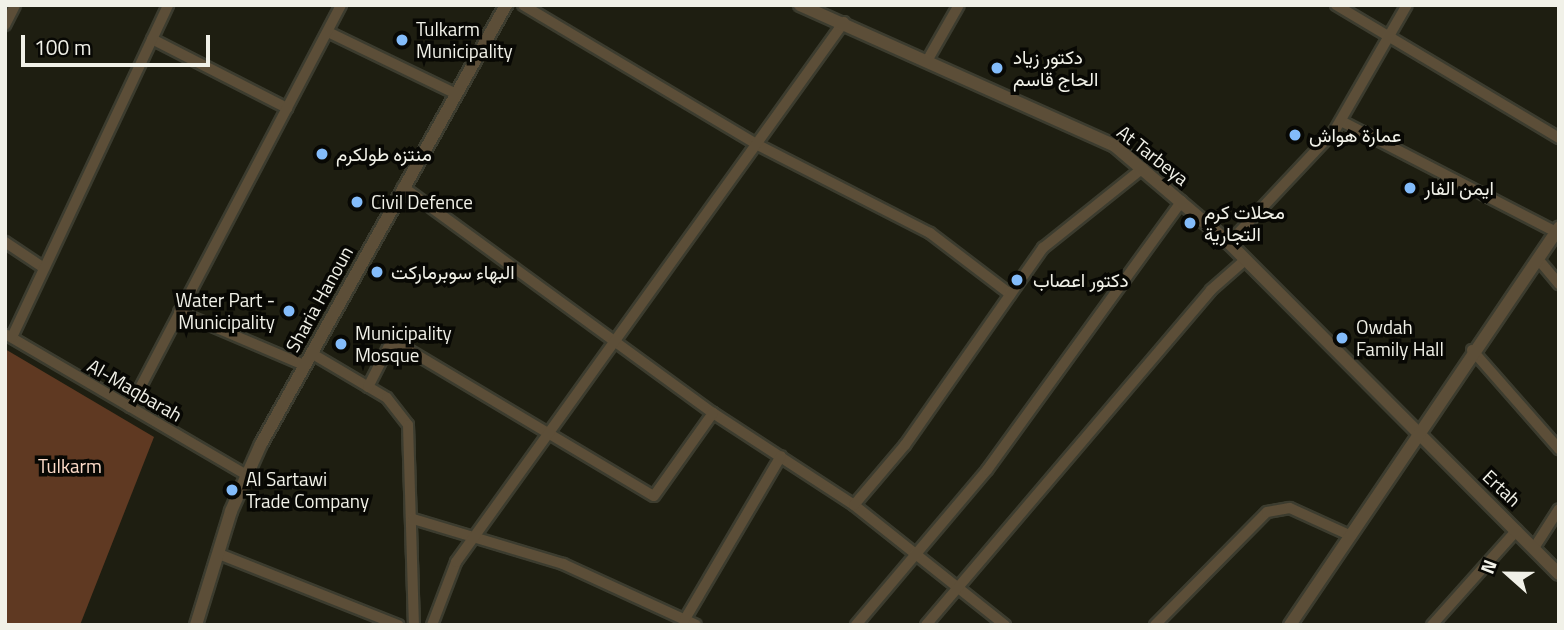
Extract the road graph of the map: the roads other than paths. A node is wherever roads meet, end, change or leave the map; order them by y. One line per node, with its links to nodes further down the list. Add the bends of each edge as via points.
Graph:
1 (15, 5): 11 (street)
2 (168, 5): 14 (street)
3 (341, 5): 12 (street)
4 (506, 5): 16 (street, Sharia Hanoun)
5 (523, 5): 20 (street)
6 (800, 5): 10 (street, At Tarbeya)
7 (959, 5): 15 (street)
8 (1336, 5): 13 (street)
9 (1407, 5): 13 (street)
10 (844, 22): 15 (street, At Tarbeya); 20 (street)
11 (5, 25)
12 (328, 32): 16 (street); 17 (street)
13 (1390, 36): 18 (street); 19 (street)
14 (152, 39): 17 (street); 29 (street)
15 (927, 61): 21 (street, At Tarbeya, via 1058,116)
16 (456, 94): 22 (street, Sharia Hanoun)
17 (287, 108): 32 (street)
18 (1341, 121): 24 (street); 26 (street, via 1299,174)
19 (1559, 138)
20 (756, 144): 31 (street, via 930,233); 34 (street)
21 (1143, 168): 23 (street, At Tarbeya); 31 (street, via 1054,236)
22 (403, 187): 34 (street); 36 (street, Sharia Hanoun)
23 (1182, 201): 26 (street, At Tarbeya); 53 (street)
24 (1557, 230): 27 (street)
25 (5, 242): 29 (street)
26 (1228, 243): 28 (street, At Tarbeya)
27 (1538, 258): 30 (street); 35 (street)
28 (1245, 260): 41 (street, At Tarbeya); 55 (street, via 1211,290)
29 (44, 268): 33 (street)
30 (1559, 284)
31 (1010, 294): 45 (street, via 905,445)
32 (179, 312): 36 (street); 38 (street)
33 (8, 336): 38 (street, Al-Maqbarah)
34 (616, 341): 39 (street); 40 (street)
35 (1472, 350): 41 (street); 42 (street)
36 (308, 359): 37 (street); 44 (street, Sharia Hanoun)
37 (368, 387): 40 (street, via 386,351 398,346); 47 (street, via 394,404 408,425)
38 (130, 407): 44 (street, Al-Maqbarah)
39 (713, 413): 40 (street, via 658,497); 43 (street)
40 (550, 431): 50 (street)
41 (1413, 435): 48 (street, Ertah); 49 (street)
42 (1559, 449)
43 (781, 456): 45 (street); 56 (street)
44 (247, 475): 52 (street, Sharia Hanoun)
45 (854, 505): 53 (street)
46 (1559, 509): 51 (street)
47 (413, 519): 50 (street); 59 (street)
48 (1517, 530): 51 (street, Ertah); 67 (street)
49 (1347, 534): 65 (street, via 1290,509 1267,512); 66 (street)
50 (474, 537): 56 (street, via 563,564); 60 (street, via 452,571)
51 (1534, 548): 54 (street, Ertah)
52 (219, 554): 57 (street, Sharia Hanoun); 58 (street)
53 (920, 555): 55 (street); 62 (street)
54 (1559, 574)
55 (957, 590): 63 (street); 64 (street)
56 (684, 619): 61 (street)
57 (197, 625)
58 (398, 625)
59 (414, 625)
60 (432, 625)
61 (696, 625)
62 (856, 625)
63 (926, 625)
64 (1005, 625)
65 (1155, 625)
66 (1290, 625)
67 (1432, 625)

